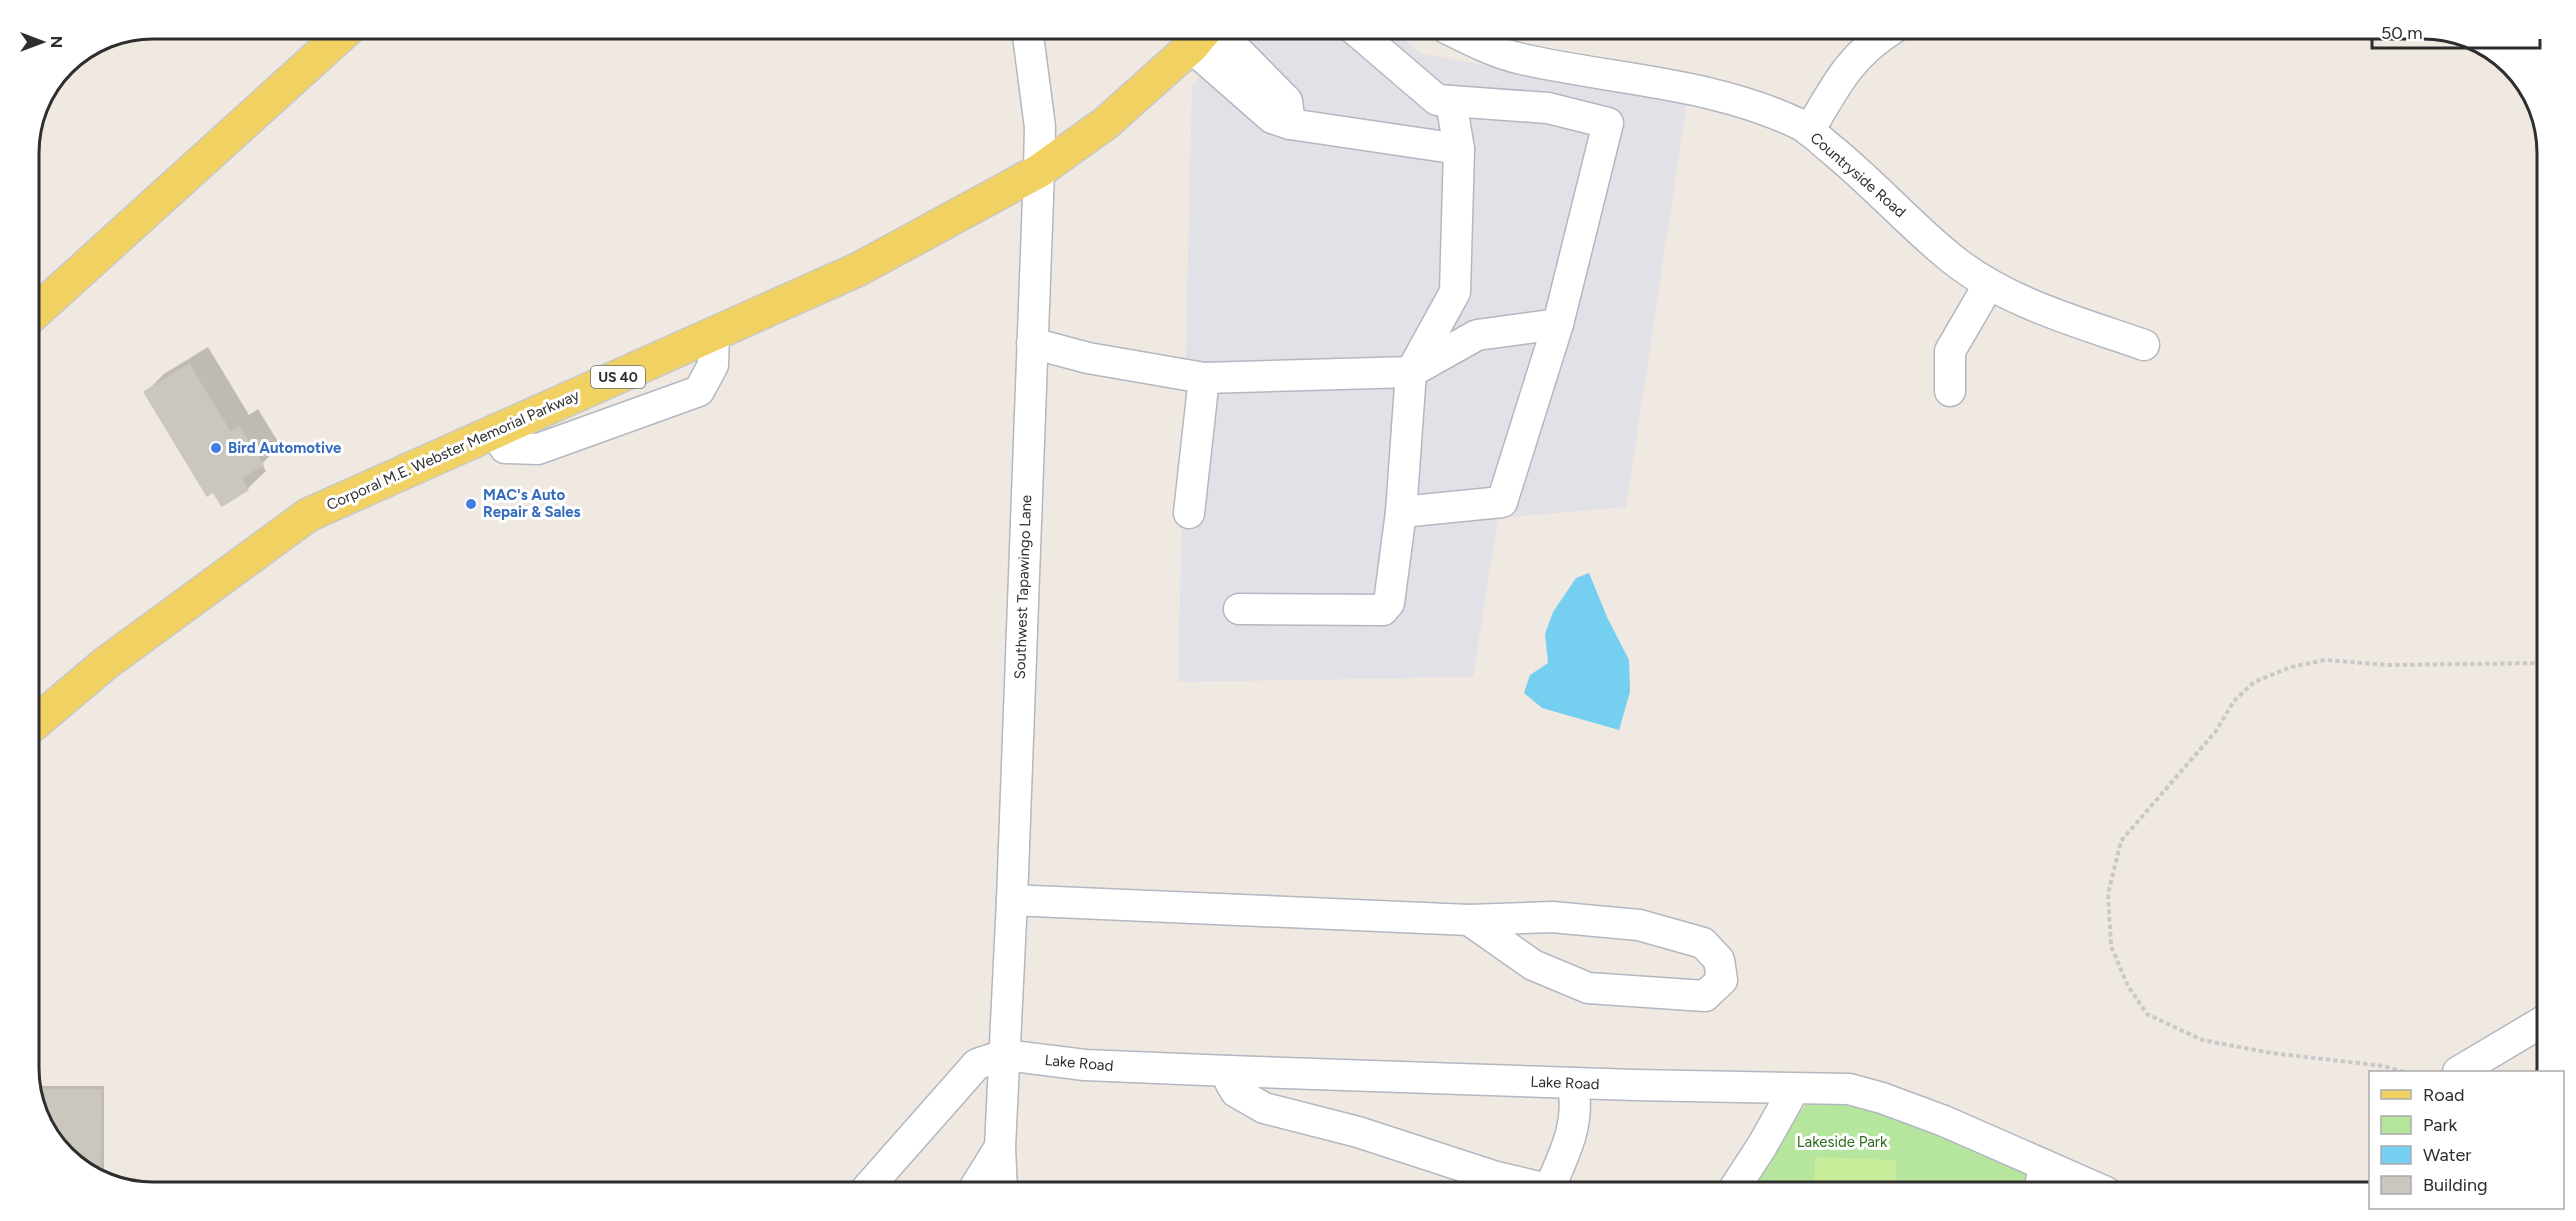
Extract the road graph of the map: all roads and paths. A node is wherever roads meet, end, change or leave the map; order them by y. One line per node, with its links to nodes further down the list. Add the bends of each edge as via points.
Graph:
1 (337, 39): 13 (main road)
2 (1028, 39): 11 (street, Southwest Tapawingo Lane, via 1040,127)
3 (1200, 39): 11 (main road, Corporal M.E. Webster Memorial Parkway / US 40, via 1106,123)
4 (1208, 39): 10 (street, via 1272,118)
5 (1366, 39): 8 (street, via 1437,99)
6 (1469, 39): 9 (street, Countryside Road, via 1520,59 1702,90 1744,102 1801,124)
7 (1877, 39): 9 (street, via 1845,70)
8 (1451, 101): 10 (street); 14 (street, via 1548,108 1608,123)
9 (1809, 131): 12 (street, Countryside Road, via 1952,259)
10 (1459, 149): 18 (street, via 1455,292)
11 (1039, 171): 15 (main road, Corporal M.E. Webster Memorial Parkway / US 40, via 859,269); 16 (street, Southwest Tapawingo Lane)
12 (1989, 284): 17 (street, Countryside Road, via 2061,316); 20 (street, via 1950,351)
13 (39, 309)
14 (1558, 324): 18 (street, via 1477,335); 22 (street, via 1502,502)
15 (714, 334): 21 (main road, Corporal M.E. Webster Memorial Parkway / US 40); 21 (street, via 713,365 699,392 538,449 505,448)
16 (1032, 343): 19 (street, via 1089,358); 27 (street, Southwest Tapawingo Lane)
17 (2144, 345)
18 (1411, 372): 19 (street); 22 (street)
19 (1204, 378): 23 (street)
20 (1950, 391)
21 (495, 432): 26 (main road, Corporal M.E. Webster Memorial Parkway / US 40, via 308,515 106,663)
22 (1401, 512): 24 (street, via 1389,603 1383,610)
23 (1189, 513)
24 (1239, 609)
25 (2537, 663): 32 (path, via 2388,665 2325,660 2291,667 2254,682 2234,701 2216,731 2121,841 2108,894 2111,946 2128,986 2147,1014 2202,1040)
26 (39, 720)
27 (1012, 900): 28 (street); 30 (street, Southwest Tapawingo Lane)
28 (1469, 920): 28 (street, via 1533,965 1588,988 1705,996 1722,980 1719,960 1703,943 1639,925 1552,917)
29 (2537, 1025): 33 (street)
30 (1004, 1055): 31 (street, Lake Road, via 1085,1065); 36 (street, Southwest Tapawingo Lane); 38 (street, via 977,1064)
31 (1228, 1071): 34 (street, Lake Road); 41 (street, via 1236,1092 1264,1108 1358,1132)
32 (2401, 1071)
33 (2460, 1071)
34 (1572, 1083): 35 (street, Lake Road); 42 (street, via 1576,1102 1573,1130)
35 (1794, 1089): 37 (street, Lake Road, via 1849,1089 1944,1120); 43 (street)
36 (1000, 1147): 39 (street); 40 (street, Southwest Tapawingo Lane)
37 (2042, 1179): 44 (street, Lake Road)
38 (873, 1182)
39 (978, 1182)
40 (1002, 1182)
41 (1518, 1182)
42 (1558, 1182)
43 (1739, 1182)
44 (2057, 1182)

